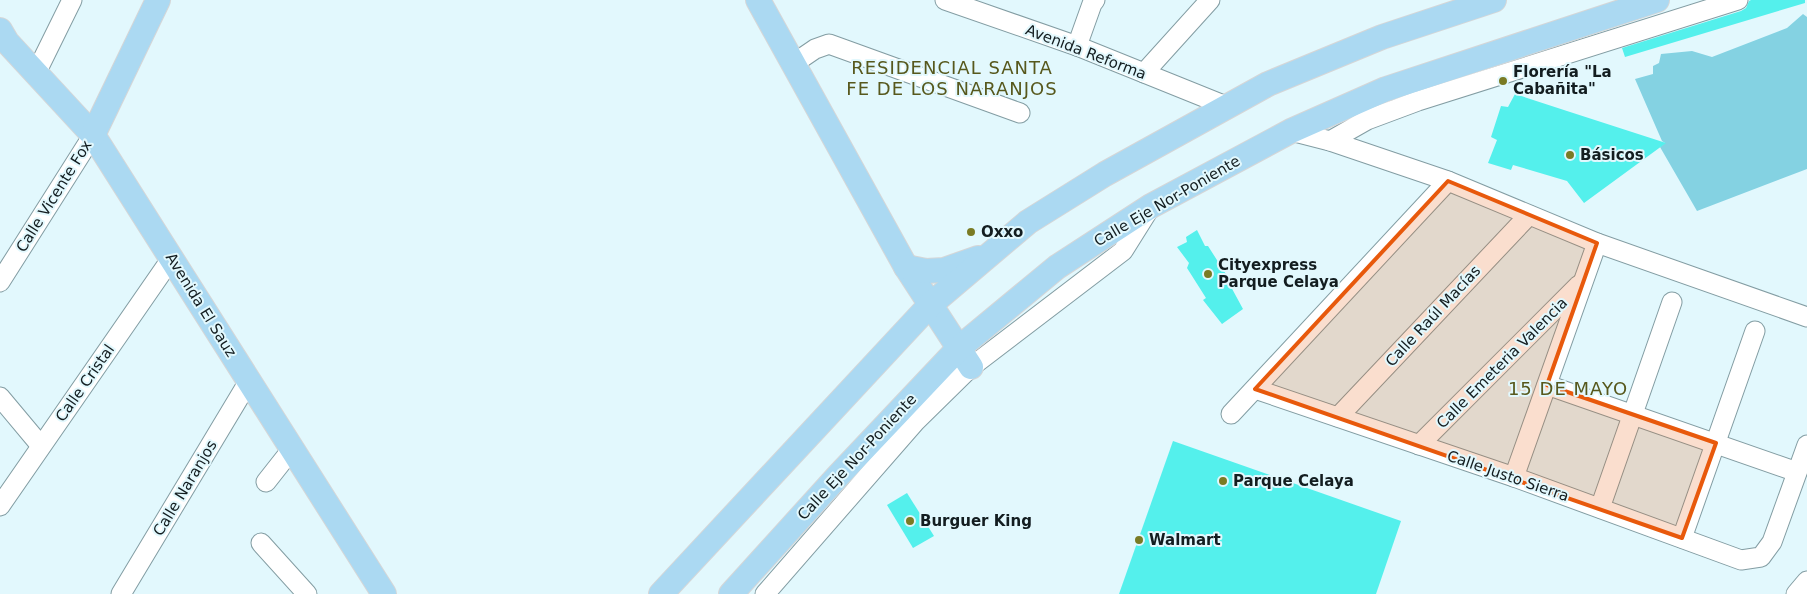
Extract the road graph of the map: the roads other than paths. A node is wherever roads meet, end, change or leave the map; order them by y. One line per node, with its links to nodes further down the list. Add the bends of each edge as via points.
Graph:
1 (72, 0): 13 (street)
2 (158, 0): 18 (main road)
3 (758, 0): 12 (main road)
4 (945, 0): 11 (street, Avenida Reforma)
5 (1210, 0): 14 (street)
6 (1494, 0): 15 (main road, via 1382,37 1268,84)
7 (1657, 0): 17 (main road, Calle Eje Nor-Poniente, via 1386,89)
8 (1738, 0): 19 (street, via 1418,101 1367,120)
9 (1090, 1): 11 (street)
10 (2, 42): 13 (main road, Avenida El Sauz)
11 (1077, 46): 14 (street, Avenida Reforma)
12 (793, 64): 16 (street, via 815,49 830,44); 25 (main road)
13 (36, 73): 18 (main road, Avenida El Sauz)
14 (1144, 73): 15 (street, Avenida Reforma)
15 (1226, 106): 23 (main road, via 1028,222)
16 (1020, 113)
17 (1291, 131): 19 (street); 32 (main road, Calle Eje Nor-Poniente, via 1151,206 1057,267)
18 (93, 135): 24 (main road, Avenida El Sauz); 27 (street, Calle Vicente Fox)
19 (1330, 141): 20 (street)
20 (1448, 181): 21 (street); 35 (street)
21 (1529, 215): 22 (street); 39 (street, Calle Raúl Macías)
22 (1597, 243): 26 (street); 30 (street)
23 (989, 254): 25 (main road, via 944,270); 29 (main road)
24 (172, 259): 33 (main road, Avenida El Sauz); 43 (street, Calle Cristal)
25 (906, 267): 29 (main road)
26 (1584, 281): 34 (street); 41 (street, Calle Emeteria Valencia)
27 (0, 282)
28 (1672, 302): 38 (street)
29 (930, 305): 32 (main road); 56 (main road)
30 (1807, 317)
31 (1755, 331): 40 (street)
32 (965, 357): 57 (main road, Calle Eje Nor-Poniente, via 838,476); 58 (street, via 915,422)
33 (249, 382): 44 (main road, Avenida El Sauz); 53 (street, Calle Naranjos)
34 (1546, 385): 38 (street); 46 (street)
35 (1255, 389): 37 (street); 39 (street, Calle Justo Sierra)
36 (0, 397): 43 (street)
37 (1231, 414)
38 (1633, 414): 40 (street); 49 (street)
39 (1338, 417): 41 (street, Calle Justo Sierra)
40 (1716, 443): 45 (street); 50 (street)
41 (1419, 445): 46 (street, Calle Justo Sierra)
42 (1807, 445): 45 (street)
43 (41, 446): 48 (street, Calle Cristal)
44 (292, 449): 47 (street); 55 (main road, Avenida El Sauz)
45 (1797, 472): 50 (street, Calle Justo Sierra, via 1772,542 1761,556 1742,560)
46 (1514, 477): 49 (street, Calle Justo Sierra)
47 (266, 482)
48 (0, 506)
49 (1600, 508): 50 (street, Calle Justo Sierra)
50 (1682, 538)
51 (261, 543): 54 (street)
52 (1807, 581): 59 (street)
53 (120, 594)
54 (307, 594)
55 (384, 594)
56 (661, 594)
57 (731, 594)
58 (765, 594)
59 (1796, 594)

